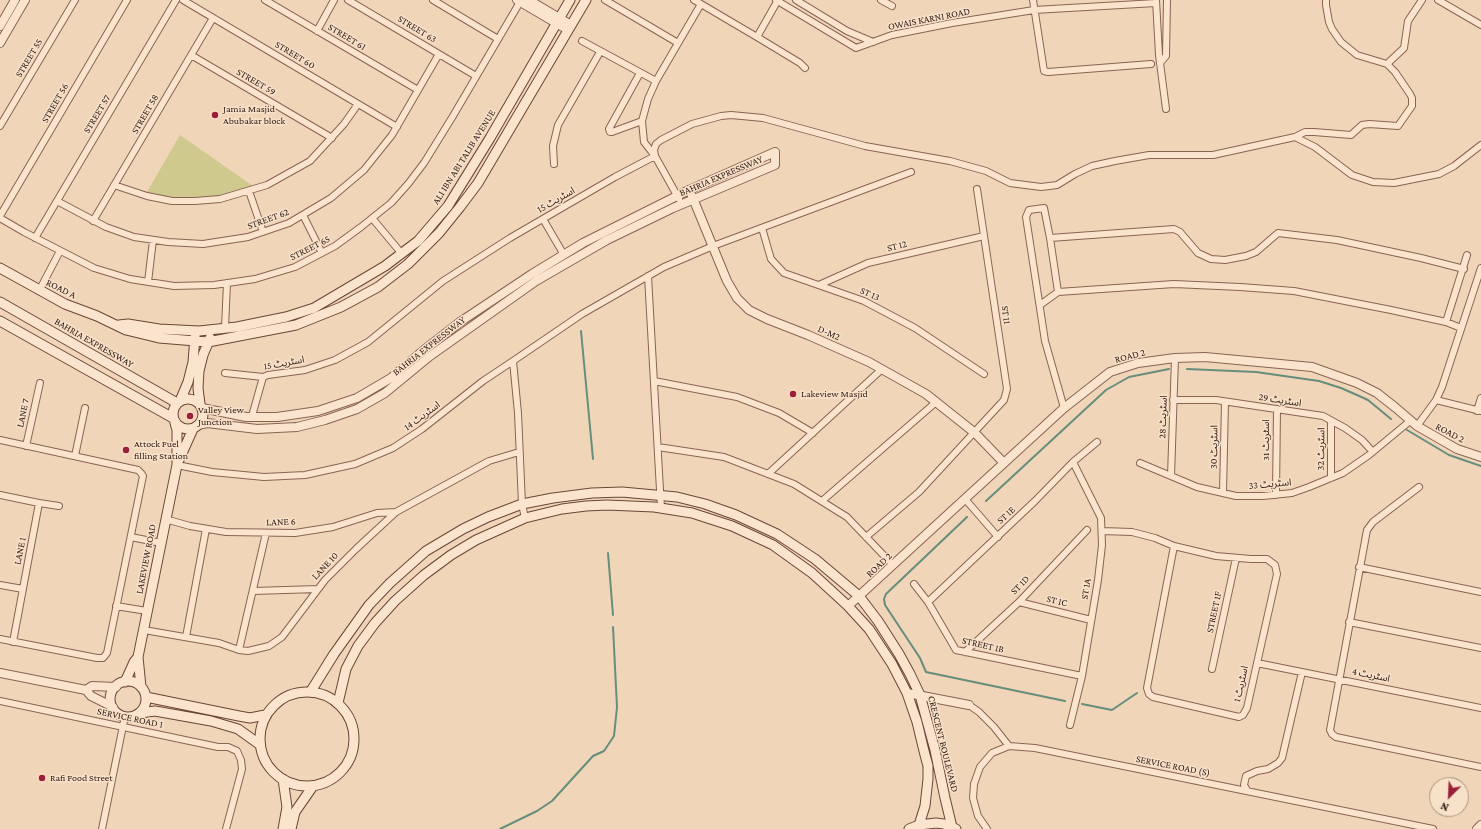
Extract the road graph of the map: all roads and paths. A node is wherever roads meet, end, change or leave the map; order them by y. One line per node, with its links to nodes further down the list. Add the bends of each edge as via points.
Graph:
1 (15, 0): 32 (street)
2 (25, 0): 39 (street)
3 (75, 0): 55 (street, STREET 55)
4 (127, 0): 72 (street, STREET 56)
5 (176, 0): 69 (street, STREET 57)
6 (183, 0): 29 (street, STREET 60)
7 (265, 0): 34 (street, STREET 61)
8 (334, 0): 34 (street)
9 (348, 0): 42 (street, STREET 63)
10 (433, 0): 36 (street)
11 (529, 0): 30 (street)
12 (570, 0): 30 (main road, ALI IBN ABI TALIB AVENUE)
13 (586, 0): 33 (main road)
14 (605, 0): 40 (street)
15 (694, 0): 26 (street)
16 (777, 0): 35 (street); 38 (street, OWAIS KARNI ROAD, via 856,48)
17 (796, 0): 38 (street, via 863,39)
18 (881, 0): 27 (street)
19 (1033, 0): 28 (street)
20 (1169, 0): 44 (street, via 1166,56)
21 (1326, 0): 46 (street, via 1329,22 1341,42 1357,55)
22 (1422, 0): 46 (street, via 1408,21 1404,48)
23 (1438, 0): 31 (street)
24 (518, 1): 30 (street); 36 (street, STREET 65)
25 (1156, 2): 28 (street, OWAIS KARNI ROAD); 44 (street)
26 (702, 4): 35 (street); 40 (street)
27 (892, 6)
28 (1034, 10): 38 (street, OWAIS KARNI ROAD, via 952,23 892,35); 45 (street, via 1044,70 1048,72)
29 (213, 18): 43 (street, STREET 58); 52 (street, STREET 60)
30 (558, 21): 33 (street); 85 (main road, ALI IBN ABI TALIB AVENUE, via 448,206 418,241)
31 (1481, 25)
32 (0, 26)
33 (569, 28): 108 (main road, via 478,183 439,232 408,264 378,287 341,307 296,325)
34 (317, 31): 51 (street, STREET 61)
35 (757, 37): 47 (street, via 800,62)
36 (498, 39): 49 (street, STREET 65)
37 (582, 41): 41 (street)
38 (873, 42)
39 (0, 43)
40 (678, 43): 50 (street)
41 (600, 52): 48 (street); 61 (street, via 558,125 553,146)
42 (439, 54): 49 (street, STREET 63); 51 (street, STREET 62)
43 (191, 55): 58 (street, STREET 59); 63 (street, STREET 58)
44 (1160, 63): 53 (street)
45 (1151, 64)
46 (1388, 64): 57 (street, via 1412,98 1412,106 1398,126 1369,124 1362,125 1351,135 1305,132)
47 (805, 68)
48 (640, 73): 50 (street); 54 (street, via 609,130 612,132)
49 (476, 76): 73 (street, STREET 65, via 424,164 391,203)
50 (656, 82): 54 (street)
51 (418, 90): 56 (street, STREET 62)
52 (358, 104): 56 (street, STREET 60); 58 (street)
53 (1166, 109)
54 (642, 121): 60 (street, via 644,142)
55 (0, 126)
56 (397, 127): 71 (street, STREET 62, via 364,170 331,198)
57 (1295, 137): 59 (street, via 1315,147 1352,175 1384,184 1439,174); 60 (street, via 1213,155 1150,155 1115,161 1092,166 1057,185 1041,187 1010,183 986,171 950,161 865,146 763,118 731,115 692,124 661,140 656,144)
58 (332, 138): 65 (street, via 310,161 267,185)
59 (1481, 145)
60 (655, 156): 67 (street); 74 (street, اسٹریٹ 15)
61 (554, 164)
62 (911, 172): 76 (street, اسٹریٹ 14)
63 (114, 185): 65 (street, via 172,201 220,199); 75 (street, STREET 58)
64 (977, 189): 78 (street, ST 11)
65 (248, 190): 77 (street)
66 (689, 190): 67 (street, BAHRIA EXPRESSWAY); 68 (street, D-M2); 68 (street, BAHRIA EXPRESSWAY, via 775,152 775,165)
67 (678, 196): 70 (street); 86 (street, BAHRIA EXPRESSWAY)
68 (694, 199): 70 (street, BAHRIA EXPRESSWAY); 82 (street, D-M2)
69 (57, 201): 75 (street, STREET 62); 79 (street, STREET 57)
70 (682, 205): 132 (street, BAHRIA EXPRESSWAY, via 607,240 536,281 430,356 385,393 358,409 297,427 257,429 207,423)
71 (303, 215): 77 (street, STREET 62); 84 (street)
72 (0, 217): 79 (street, STREET 65)
73 (372, 218): 84 (street, STREET 65); 85 (street)
74 (543, 219): 86 (street); 114 (street, اسٹریٹ 15, via 443,281 368,342 335,360 305,370)
75 (94, 221): 81 (street, STREET 62, via 134,237)
76 (762, 228): 82 (street, اسٹریٹ 14); 95 (street, ST 13, via 771,259 784,272)
77 (263, 232): 81 (street, STREET 62, via 203,244)
78 (984, 236): 95 (street, ST 12, via 868,263); 134 (street, ST 11, via 1007,389 1004,400)
79 (35, 238): 83 (street, STREET 65)
80 (1050, 238): 90 (street, via 1174,229 1180,232 1198,253 1211,259 1225,260 1256,252 1278,233 1337,240); 97 (street); 99 (street, via 1044,208 1029,210 1026,217)
81 (153, 240): 93 (street)
82 (713, 246): 91 (street, اسٹریٹ 14); 111 (street, D-M2, via 726,281 749,310)
83 (60, 251): 93 (street, STREET 65, via 94,268); 96 (street)
84 (322, 253): 94 (street, STREET 65, via 296,267 255,279)
85 (402, 254): 103 (main road, ALI IBN ABI TALIB AVENUE, via 314,308 274,320)
86 (564, 255): 128 (street, BAHRIA EXPRESSWAY, via 460,322 391,378 357,398 318,411 277,417)
87 (1467, 255): 90 (street)
88 (0, 268): 96 (main road, ROAD A)
89 (1481, 268): 92 (street, اسٹریٹ 33)
90 (1464, 269): 101 (street)
91 (648, 276): 110 (street, اسٹریٹ 14, via 582,314); 115 (street)
92 (1480, 276): 104 (street, اسٹریٹ 33)
93 (148, 282): 94 (street, STREET 65, via 174,286)
94 (227, 283): 103 (street)
95 (819, 285): 113 (street, ST 13, via 864,302 915,328)
96 (39, 291): 102 (main road, ROAD A)
97 (1058, 292): 99 (street); 101 (street, via 1174,284 1294,291)
98 (0, 302): 120 (main road, BAHRIA EXPRESSWAY)
99 (1040, 305): 125 (street, via 1045,341)
100 (0, 322): 129 (main road)
101 (1446, 322): 104 (street)
102 (116, 325): 106 (main road, ALI IBN ABI TALIB AVENUE); 107 (main road, via 159,338)
103 (225, 328): 105 (main road, ALI IBN ABI TALIB AVENUE)
104 (1461, 328): 119 (street, اسٹریٹ 33)
105 (214, 329): 106 (main road, ALI IBN ABI TALIB AVENUE); 108 (main road)
106 (196, 330): 107 (main road)
107 (195, 341): 108 (main road); 120 (main road, via 188,382)
108 (208, 342): 123 (main road, via 199,371)
109 (1175, 358): 118 (street, اسٹریٹ 28); 125 (street, ROAD 2, via 1138,363 1110,372); 131 (street, ROAD 2, via 1227,359 1312,367 1356,383 1376,394)
110 (513, 360): 139 (street); 146 (street, اسٹریٹ 14, via 393,448 354,464 305,474 264,477 212,472)
111 (882, 369): 121 (street, D-M2, via 926,394); 133 (street)
112 (225, 372): 114 (street, اسٹریٹ 15)
113 (984, 374)
114 (263, 377): 128 (street)
115 (654, 381): 133 (street, via 737,397 778,413); 138 (street)
116 (40, 383): 137 (street, LANE 7)
117 (1481, 398): 127 (street)
118 (1173, 400): 122 (street, اسٹریٹ 29); 148 (street, اسٹریٹ 28)
119 (1436, 400): 127 (street); 131 (street, اسٹریٹ 33)
120 (179, 402): 123 (main road, via 189,399); 129 (main road, via 173,410)
121 (935, 402): 134 (street, D-M2); 156 (street)
122 (1225, 402): 126 (street, اسٹریٹ 29); 151 (street, اسٹریٹ 30)
123 (201, 406): 128 (street, BAHRIA EXPRESSWAY, via 246,417); 132 (main road, via 202,420)
124 (85, 408): 141 (street)
125 (1064, 408): 144 (street, ROAD 2)
126 (1276, 409): 130 (street, اسٹریٹ 29, via 1323,416); 154 (street, اسٹریٹ 31)
127 (1479, 411)
128 (252, 416)
129 (174, 420): 132 (main road, via 183,428); 146 (main road, via 177,430)
130 (1331, 421): 140 (street, اسٹریٹ 29, via 1362,440); 149 (street, اسٹریٹ 32)
131 (1414, 424): 140 (street, اسٹریٹ 33); 142 (street, ROAD 2, via 1457,449)
132 (195, 427): 146 (main road)
133 (813, 433): 147 (street)
134 (975, 433): 144 (street, D-M2); 169 (street, ST 11, via 920,492)
135 (0, 440): 137 (street)
136 (1097, 442): 143 (street, ST 1E)
137 (26, 446): 141 (street)
138 (658, 447): 147 (street, via 724,457); 153 (street)
139 (519, 452): 158 (street); 161 (street, LANE 10, via 489,461)
140 (1372, 452): 149 (street, اسٹریٹ 33)
141 (74, 456): 168 (street, via 138,470 141,473 143,476)
142 (1481, 457)
143 (1073, 462): 166 (street, ST 1A, via 1102,518); 170 (street, ST 1E)
144 (1004, 463): 155 (street, ROAD 2)
145 (1140, 463): 148 (street, اسٹریٹ 33)
146 (176, 465): 163 (main road, LAKEVIEW ROAD)
147 (768, 474): 156 (street, via 794,484)
148 (1171, 476): 151 (street, اسٹریٹ 33, via 1197,487)
149 (1330, 478): 154 (street, اسٹریٹ 33, via 1292,493)
150 (1419, 487): 175 (street, via 1373,522 1367,530)
151 (1223, 493): 154 (street, اسٹریٹ 33, via 1236,496)
152 (0, 495): 157 (street)
153 (661, 495): 158 (main road, CRESCENT BOULEVARD, via 592,493); 160 (street); 182 (main road, CRESCENT BOULEVARD, via 704,504 756,523 802,550)
154 (1276, 495)
155 (965, 499): 170 (street); 174 (street, ROAD 2)
156 (822, 501): 169 (street, via 847,517)
157 (39, 503): 159 (street); 178 (street, LANE 1)
158 (522, 504): 162 (street); 208 (main road, CRESCENT BOULEVARD, via 463,529 407,567 369,605)
159 (59, 506)
160 (661, 508): 162 (main road, CRESCENT BOULEVARD, via 586,506); 186 (main road, CRESCENT BOULEVARD, via 712,519 773,545 812,574)
161 (396, 512): 167 (street, LANE 6, via 377,513 333,527 295,533); 179 (street, LANE 10)
162 (525, 518): 213 (main road, CRESCENT BOULEVARD, via 476,540 451,555 395,600 355,652 346,669)
163 (165, 519): 164 (street, LANE 6); 171 (main road, LAKEVIEW ROAD)
164 (206, 529): 167 (street, LANE 6); 191 (street)
165 (1087, 530): 184 (street, ST 1D)
166 (1102, 531): 172 (street, اسٹریٹ 1, via 1132,532); 188 (street, ST 1A, via 1098,580)
167 (266, 533): 180 (street)
168 (131, 537): 171 (street); 185 (street)
169 (866, 537): 174 (street)
170 (998, 537): 183 (street, ST 1E)
171 (161, 543): 187 (main road, LAKEVIEW ROAD)
172 (1174, 546): 173 (street, اسٹریٹ 1); 198 (street, اسٹریٹ 1, via 1147,688 1149,694 1239,717 1247,708)
173 (1236, 558): 198 (street, اسٹریٹ 1, via 1267,559 1276,565 1277,574); 199 (street, STREET 1F)
174 (893, 565): 182 (street, ROAD 2)
175 (1359, 567): 181 (street); 189 (street)
176 (914, 584): 183 (street, STREET 1B)
177 (0, 585): 178 (street)
178 (23, 589): 193 (street, LANE 1)
179 (318, 589): 180 (street); 195 (street, LANE 10, via 282,637 269,646 248,651)
180 (253, 591): 195 (street)
181 (1481, 592)
182 (859, 596): 186 (street, ROAD 2); 210 (main road, CRESCENT BOULEVARD, via 899,654)
183 (928, 602): 196 (street, STREET 1B, via 956,650)
184 (1018, 602): 188 (street, ST 1C); 196 (street, ST 1D)
185 (116, 606): 187 (street); 193 (street, via 107,653 103,658)
186 (848, 606): 209 (main road, CRESCENT BOULEVARD, via 869,629)
187 (147, 611): 190 (main road, LAKEVIEW ROAD)
188 (1091, 620): 202 (street, ST 1A)
189 (1350, 622): 194 (street); 203 (street)
190 (144, 630): 191 (street, LANE 10); 197 (main road, LAKEVIEW ROAD)
191 (186, 637): 195 (street, LANE 10, via 219,643)
192 (0, 639): 193 (street)
193 (13, 642)
194 (1481, 648)
195 (239, 650)
196 (965, 652): 202 (street, STREET 1B)
197 (138, 657): 204 (main road); 206 (main road)
198 (1257, 663): 200 (street, اسٹریٹ 4)
199 (1212, 669)
200 (1302, 672): 203 (street, اسٹریٹ 4); 227 (street, via 1282,758 1268,769 1257,770 1246,776 1244,785)
201 (0, 673): 207 (street)
202 (1082, 676): 220 (street, ST 1A)
203 (1339, 679): 216 (street, اسٹریٹ 4); 224 (street, via 1330,730 1336,737)
204 (125, 682): 205 (main road); 206 (main road, via 135,683)
205 (116, 687): 207 (street, via 92,686); 215 (main road, via 111,698)
206 (141, 687): 211 (main road)
207 (86, 690): 215 (street, via 91,696)
208 (311, 691): 213 (main road, via 330,697); 218 (main road, via 297,692 284,697)
209 (907, 693): 210 (street); 229 (main road, CRESCENT BOULEVARD, via 928,766 927,794)
210 (920, 695): 214 (street); 230 (main road, CRESCENT BOULEVARD, via 935,750 944,798)
211 (146, 697): 217 (main road, via 145,706); 218 (main road, via 250,718)
212 (0, 701): 221 (street, SERVICE ROAD 1)
213 (338, 703): 226 (main road, via 352,723 354,747 344,768 335,777)
214 (969, 705): 223 (street, via 994,727)
215 (113, 707): 219 (main road)
216 (1481, 708)
217 (140, 713): 219 (main road); 222 (main road, via 155,711 211,721 238,730)
218 (265, 715): 222 (main road, via 260,729)
219 (125, 716): 221 (street)
220 (1070, 725)
221 (123, 727): 231 (street); 232 (street, SERVICE ROAD 1, via 228,747 237,751 242,769)
222 (260, 744): 225 (main road, via 267,764)
223 (1009, 746): 227 (street, SERVICE ROAD (S), via 1035,748); 236 (street, SERVICE ROAD (S), via 992,753 980,767 974,784 973,798 978,816)
224 (1481, 767)
225 (283, 779): 226 (main road, via 297,785); 233 (main road, via 287,806)
226 (313, 786): 234 (main road, via 295,812)
227 (1247, 790): 237 (street, SERVICE ROAD (S))
228 (1481, 824): 238 (street)
229 (919, 825): 230 (main road, via 936,823); 235 (main road)
230 (954, 828)
231 (102, 829)
232 (226, 829)
233 (283, 829)
234 (291, 829)
235 (909, 829)
236 (987, 829)
237 (1433, 829)
238 (1477, 829)

